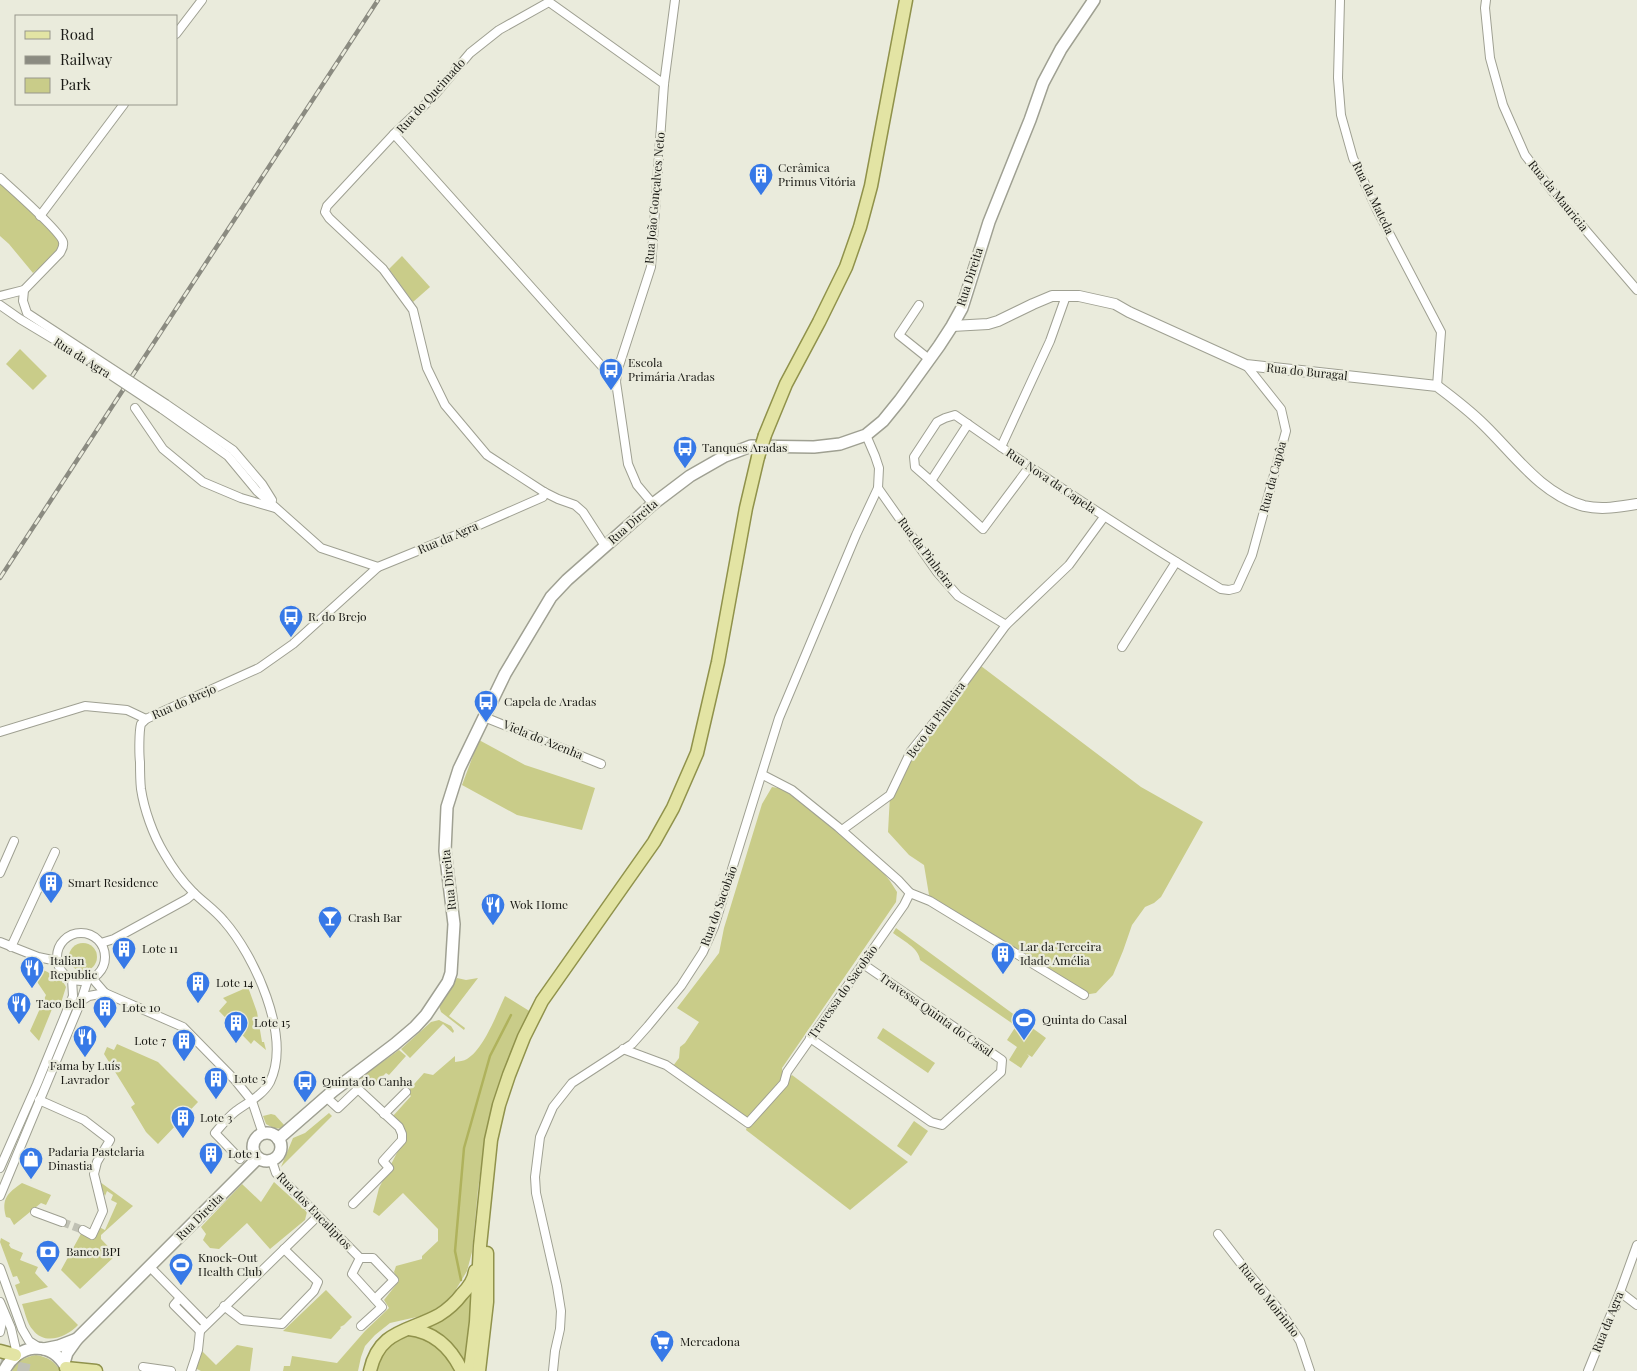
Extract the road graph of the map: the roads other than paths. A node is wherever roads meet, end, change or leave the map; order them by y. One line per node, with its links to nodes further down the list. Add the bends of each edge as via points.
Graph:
1 (202, 0): 8 (street)
2 (675, 0): 9 (street, Rua João Gonçalves Neto)
3 (906, 0): 80 (main road, bridge, via 875,168 860,228 846,267 786,384 758,457 718,662 696,753 673,808 654,842 542,1001 524,1037 499,1105)
4 (1094, 0): 20 (main road, Rua Direita, via 1043,83 989,222 962,308)
5 (1340, 0): 25 (street, Rua da Mateda, via 1338,78 1341,115 1353,158 1441,332)
6 (1486, 0): 15 (street, Rua da Mauricia, via 1490,58 1503,105 1525,155)
7 (550, 1): 9 (street, Rua do Queimado); 11 (street, Rua do Queimado, via 498,30 470,53 432,98)
8 (178, 31)
9 (664, 84): 24 (street, Rua João Gonçalves Neto, via 651,267)
10 (123, 105): 13 (street)
11 (394, 134): 24 (street, Rua do Queimado); 33 (street, via 325,212 383,269 413,310 427,368 445,405 487,455)
12 (0, 178): 13 (street)
13 (40, 216): 14 (street, via 63,240 64,247)
14 (24, 290): 16 (street); 21 (street, Rua da Agra, via 27,313)
15 (1637, 290)
16 (0, 296)
17 (1066, 296): 20 (street, Rua do Buragal, via 1052,296 998,322); 23 (street, Rua do Buragal, via 1115,304); 29 (street, via 1050,341)
18 (0, 305): 21 (street, Rua da Agra)
19 (919, 305): 22 (street, via 899,335)
20 (952, 326): 22 (main road, Rua Direita)
21 (86, 356): 36 (street, Rua da Agra, bridge, via 164,407 228,456 257,491)
22 (929, 359): 28 (main road, Rua Direita, via 883,421)
23 (1246, 365): 25 (street, Rua do Buragal); 41 (street, Rua da Capôa, via 1281,409 1286,431 1252,555 1237,588)
24 (616, 382): 34 (street, Rua João Gonçalves Neto, via 628,464)
25 (1437, 386): 35 (street, via 1484,425 1556,495 1585,506 1612,508)
26 (135, 408): 36 (street, Rua da Agra, via 163,450 203,482)
27 (968, 424): 29 (street, Rua Nova da Capela); 31 (street); 31 (street, Rua Nova da Capela, via 955,415 937,422 914,457 915,467)
28 (866, 435): 32 (street, via 879,468); 34 (main road, Rua Direita, via 814,448 751,446 725,456 690,476)
29 (1001, 447): 30 (street, Rua Nova da Capela)
30 (1030, 466): 31 (street, via 983,529); 37 (street, Rua Nova da Capela)
31 (931, 481)
32 (878, 488): 42 (street, Rua da Pinheira, via 937,572 958,596); 48 (street, Rua do Sacobão, via 780,718)
33 (544, 492): 38 (street, via 575,505 583,512); 40 (street, Rua da Agra, via 543,497)
34 (652, 504): 38 (main road, Rua Direita)
35 (1637, 504)
36 (277, 508): 40 (street, Rua da Agra, via 321,548)
37 (1104, 517): 39 (street, Rua Nova da Capela); 42 (street, via 1068,565)
38 (605, 546): 44 (main road, Rua Direita, via 551,597 505,674)
39 (1176, 562): 41 (street, Rua Nova da Capela, via 1221,590); 43 (street)
40 (378, 567): 45 (street, Rua do Brejo, via 293,644 259,668)
41 (1229, 590)
42 (1006, 625): 49 (street, Beco da Pinheira, via 911,751 890,795)
43 (1122, 646)
44 (484, 717): 47 (street, Viela do Azenha); 70 (main road, Rua Direita, via 459,769 447,807 445,851 454,924 452,973 415,1027)
45 (146, 718): 46 (street, via 126,710 85,706); 54 (street, Rua do Brejo, via 141,724 139,754 141,788 147,813 163,851)
46 (0, 732)
47 (601, 764)
48 (763, 775): 49 (street, via 792,790); 66 (street, Rua do Sacobão, via 703,952 681,986 632,1044)
49 (842, 830): 53 (street)
50 (14, 841): 52 (street)
51 (55, 852): 57 (street)
52 (0, 872)
53 (910, 893): 59 (street, Travessa do Sacobão); 63 (street, via 930,901)
54 (194, 894): 56 (street, via 114,939); 72 (street, Rua do Brejo, via 214,910 235,936 259,978 270,1008 276,1044 275,1065 269,1083)
55 (0, 942): 57 (street)
56 (101, 943): 58 (street, via 87,934 71,935 59,946); 60 (street, via 104,960 98,972)
57 (11, 947): 58 (street)
58 (57, 961): 61 (street, via 60,969)
59 (863, 964): 65 (street, Travessa do Sacobão); 65 (street, Travessa Quinta do Casal, via 1002,1060 1002,1072 942,1125 931,1122)
60 (90, 978): 61 (street); 62 (street); 64 (street)
61 (72, 979): 67 (street, via 73,996)
62 (105, 993): 64 (street); 72 (street, via 183,1027)
63 (1084, 995)
64 (81, 1001): 68 (street)
65 (810, 1038): 66 (street, Travessa do Sacobão, via 787,1072 784,1083 748,1123 666,1066)
66 (623, 1049): 120 (street, Rua do Sacobão, via 572,1083 553,1107 540,1137 536,1193 561,1311)
67 (37, 1084): 68 (street); 79 (street)
68 (45, 1087): 71 (street)
69 (406, 1092): 73 (street)
70 (326, 1097): 73 (street, via 338,1108 358,1090); 75 (main road, Rua Direita)
71 (39, 1100): 81 (street); 86 (street, via 84,1120 110,1140 94,1174 103,1211 92,1235)
72 (252, 1101): 74 (street); 77 (street, Rua do Brejo, via 234,1112 215,1133)
73 (384, 1114): 82 (street, via 399,1127 402,1140 383,1161 389,1168)
74 (264, 1134): 75 (main road); 76 (main road, via 254,1145)
75 (278, 1139): 78 (main road, via 281,1151)
76 (258, 1158): 78 (main road); 92 (main road, Rua Direita)
77 (240, 1159)
78 (272, 1161): 84 (street, Rua dos Eucaliptos, via 276,1173)
79 (0, 1168)
80 (485, 1193): 89 (main road); 119 (main road, via 487,1302)
81 (0, 1196)
82 (353, 1204)
83 (35, 1212): 85 (street)
84 (318, 1216): 90 (street); 91 (street, Rua dos Eucaliptos)
85 (62, 1222)
86 (83, 1230)
87 (1218, 1234): 121 (street, Rua do Moirinho, via 1300,1340)
88 (1637, 1245): 94 (street, Rua da Agra)
89 (480, 1246): 103 (main road, via 475,1276 468,1288 440,1314); 118 (main road)
90 (284, 1249): 99 (street); 99 (street, via 318,1282 282,1324 242,1320)
91 (360, 1258): 96 (street, Rua dos Eucaliptos, via 352,1274); 96 (street, Rua dos Eucaliptos, via 373,1258 394,1280)
92 (150, 1267): 95 (street); 106 (main road, Rua Direita)
93 (0, 1268): 107 (street, via 28,1341)
94 (1620, 1292): 98 (street); 122 (street, Rua da Agra)
95 (180, 1298): 101 (street); 104 (street, via 174,1306)
96 (375, 1299): 102 (street, via 382,1307)
97 (0, 1302): 100 (street)
98 (1637, 1305)
99 (224, 1306): 101 (street)
100 (4, 1313): 105 (street); 109 (street, via 13,1334)
101 (206, 1324): 104 (street)
102 (361, 1326)
103 (409, 1329): 116 (main road, via 384,1343 375,1354); 117 (main road, via 420,1330 443,1343)
104 (200, 1331): 115 (street)
105 (0, 1332)
106 (77, 1339): 107 (main road); 111 (main road, via 67,1353)
107 (42, 1349): 109 (main road, via 24,1350); 111 (main road, via 52,1352)
108 (0, 1351): 109 (main road)
109 (16, 1355): 112 (main road)
110 (143, 1366): 114 (street)
111 (66, 1367): 113 (main road)
112 (4, 1371)
113 (96, 1371)
114 (170, 1371)
115 (191, 1371)
116 (370, 1371)
117 (462, 1371)
118 (470, 1371)
119 (479, 1371)
120 (553, 1371)
121 (1310, 1371)
122 (1588, 1371)

